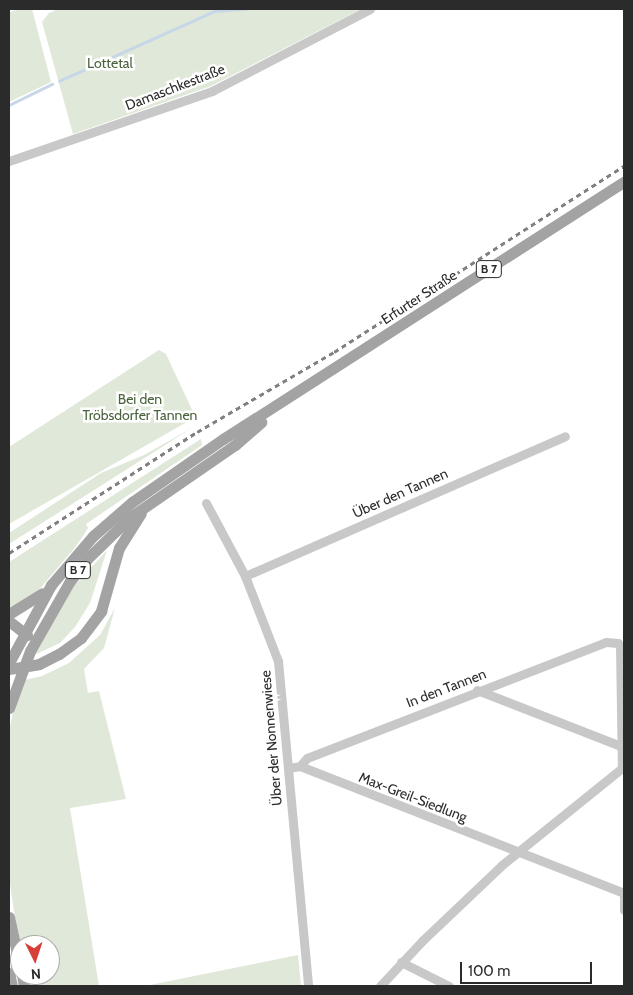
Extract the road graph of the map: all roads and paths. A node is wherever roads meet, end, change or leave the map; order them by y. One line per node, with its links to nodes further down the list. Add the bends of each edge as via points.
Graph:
1 (370, 9): 2 (street, Damaschkestraße, via 212,91)
2 (9, 161)
3 (624, 182): 4 (main road, Erfurter Straße / B 7)
4 (281, 404): 7 (main road, Erfurter Straße / B 7, via 235,444); 9 (main road, Erfurter Straße / B 7, via 223,439 132,502 93,536)
5 (565, 436): 8 (street, Über den Tannen)
6 (206, 503): 8 (street, Über der Nonnenwiese)
7 (146, 505): 14 (main road, B 7, via 108,536 88,558 70,581); 15 (main road, B 7, bridge, via 119,548 101,611 81,638 39,664)
8 (245, 576): 20 (street, Über der Nonnenwiese, via 278,661)
9 (51, 585): 10 (main road, via 26,606); 12 (main road, B 7)
10 (9, 614)
11 (9, 621): 12 (main road)
12 (24, 631): 14 (main road); 15 (main road, B 7)
13 (9, 639): 15 (main road)
14 (30, 651): 17 (main road, B 7)
15 (9, 664)
16 (477, 690): 18 (street); 18 (street, In den Tannen, via 606,642 618,643); 19 (street, In den Tannen, via 307,758)
17 (9, 708)
18 (621, 746): 21 (street, via 622,768)
19 (300, 766): 20 (street, In den Tannen); 21 (street, Max-Greil-Siedlung)
20 (288, 768): 29 (street, Über der Nonnenwiese)
21 (516, 853): 22 (street, Max-Greil-Siedlung); 26 (street)
22 (624, 893): 23 (street)
23 (624, 910)
24 (9, 917): 25 (main road)
25 (13, 935)
26 (401, 962): 30 (street); 31 (street)
27 (9, 973): 28 (main road)
28 (12, 986)
29 (308, 986)
30 (380, 986)
31 (449, 986)

